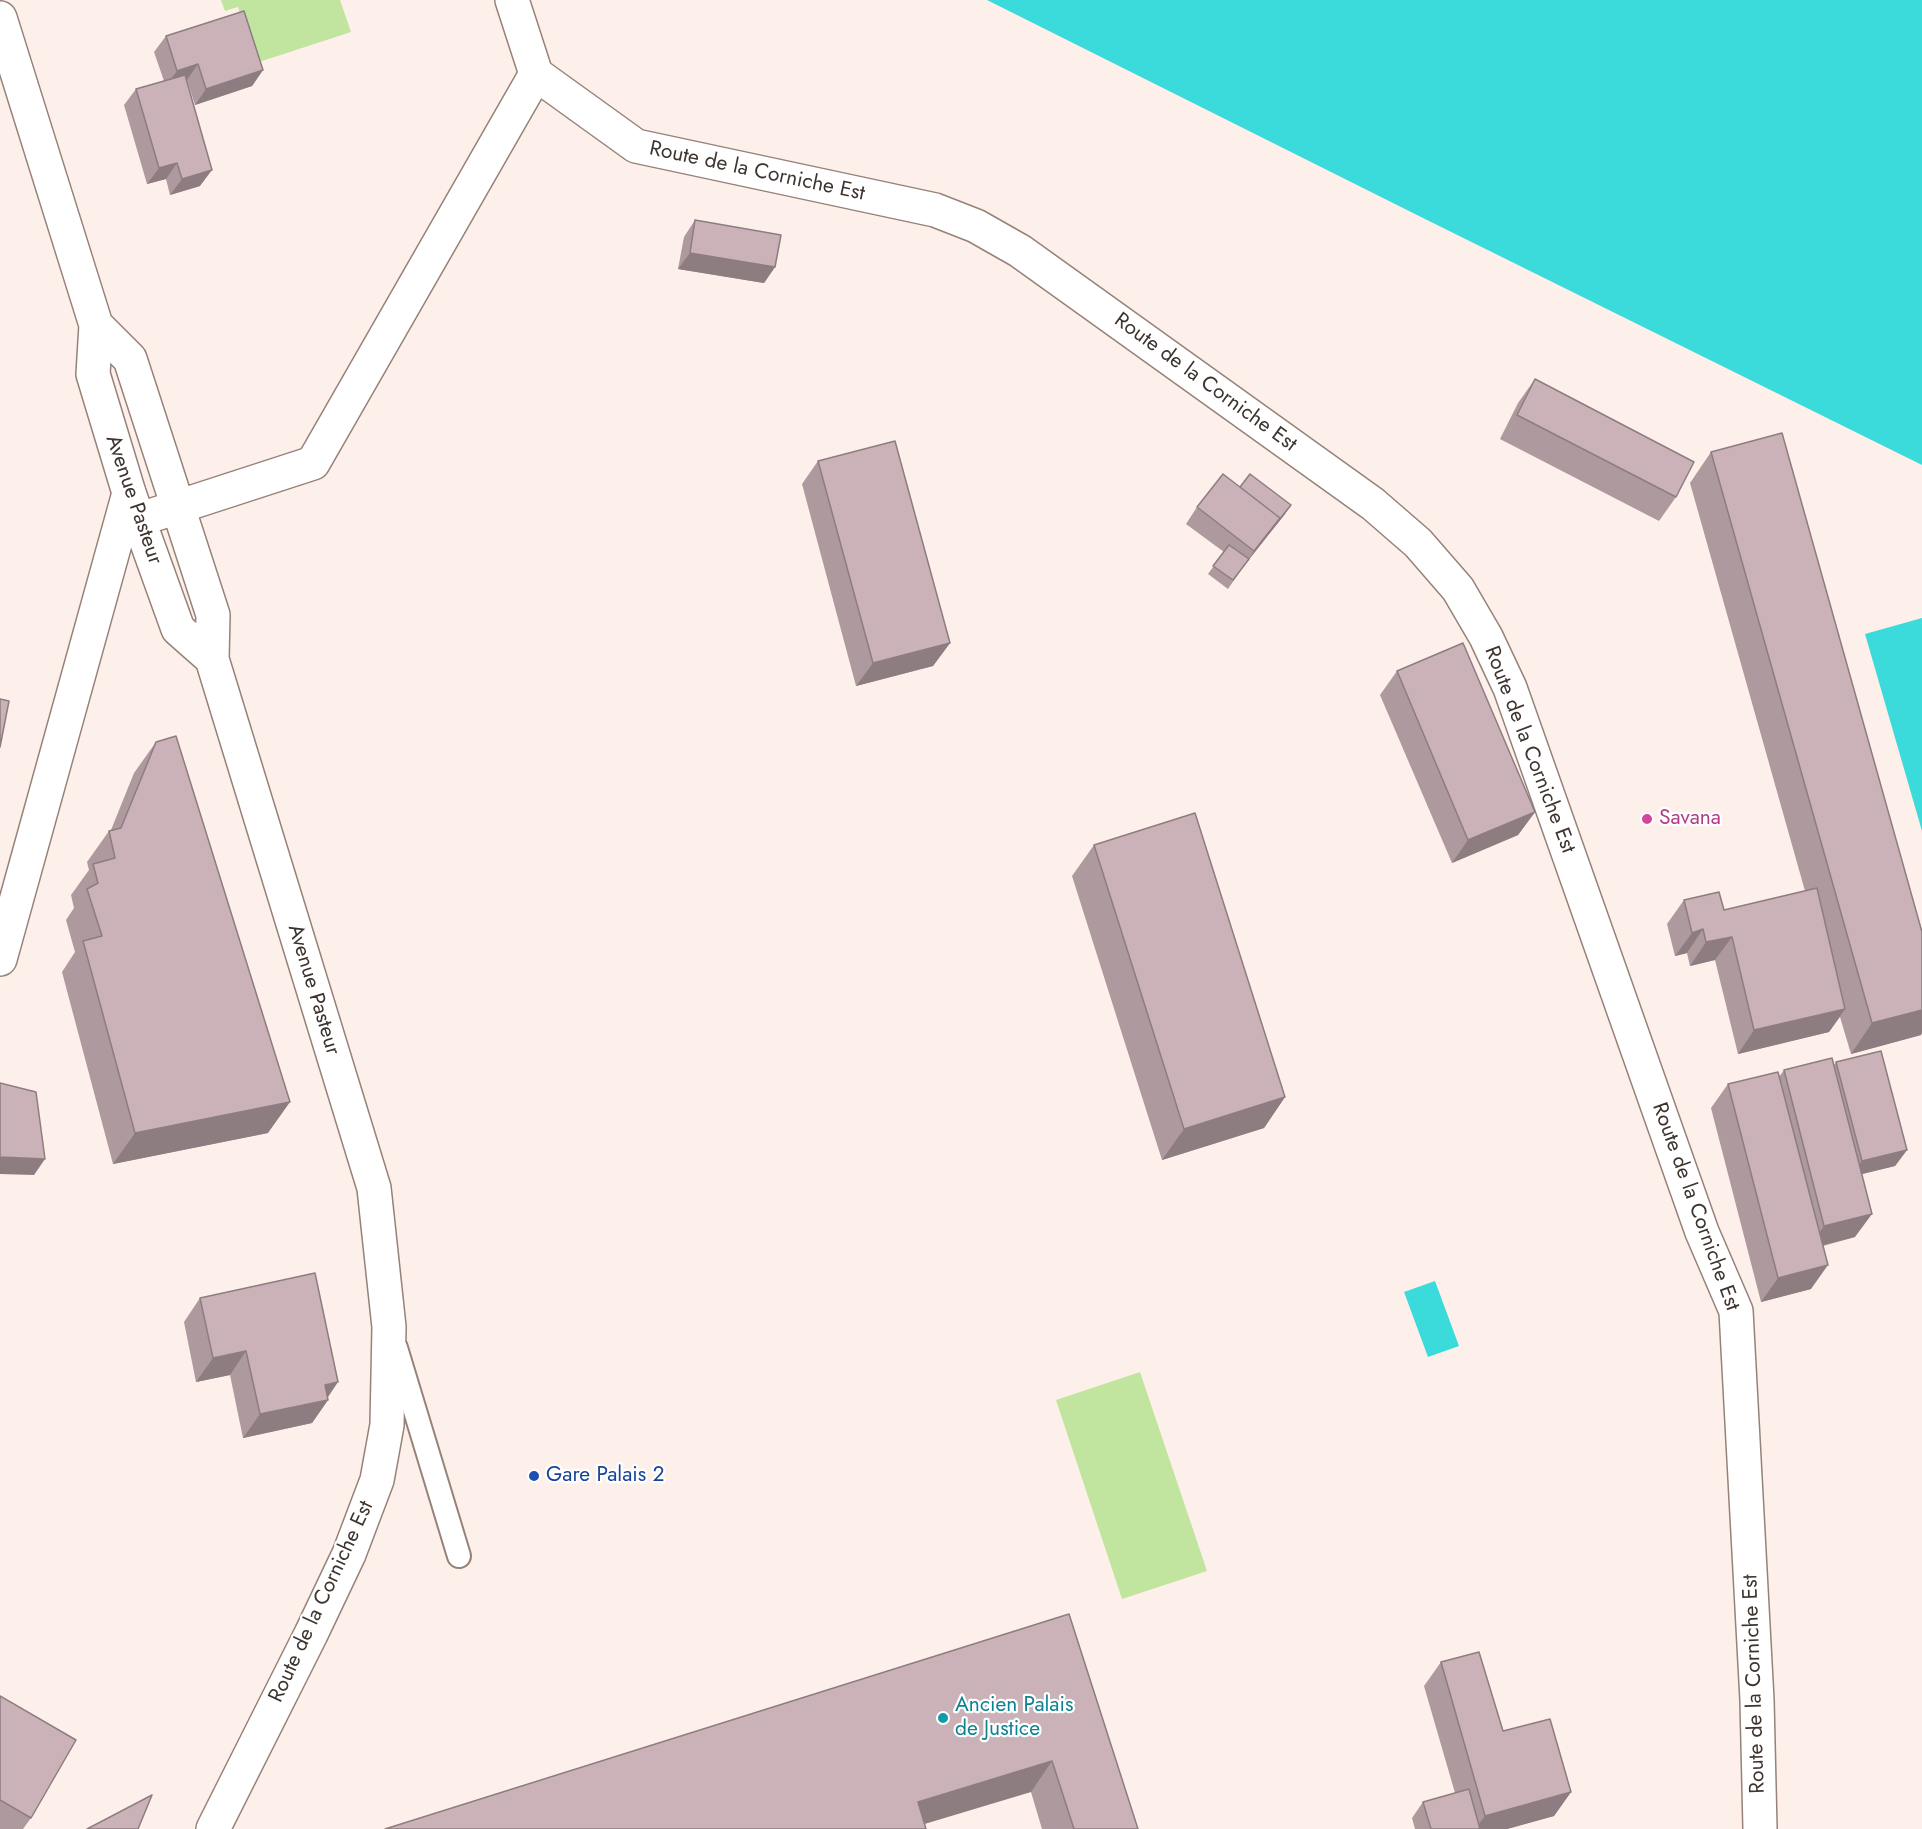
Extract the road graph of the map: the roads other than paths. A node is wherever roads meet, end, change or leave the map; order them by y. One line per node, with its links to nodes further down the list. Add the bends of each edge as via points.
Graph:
1 (512, 0): 3 (street)
2 (0, 18): 4 (street, Avenue Pasteur)
3 (536, 74): 6 (street, via 313,463); 12 (street, Route de la Corniche Est, via 636,146 935,210 976,226 1020,251 1373,504 1418,543 1458,588 1510,688 1702,1232 1736,1311)
4 (96, 325): 5 (street, Avenue Pasteur, via 93,374); 6 (street, Avenue Pasteur, via 130,359)
5 (134, 507): 6 (street); 7 (street, Avenue Pasteur, via 178,629); 8 (street)
6 (177, 507): 7 (street, Avenue Pasteur, via 213,615)
7 (212, 659): 9 (street, Avenue Pasteur, via 374,1188)
8 (0, 959)
9 (390, 1327): 10 (lane); 11 (street, Route de la Corniche Est, via 387,1425 376,1480 349,1554)
10 (459, 1556)
11 (213, 1829)
12 (1760, 1829)

